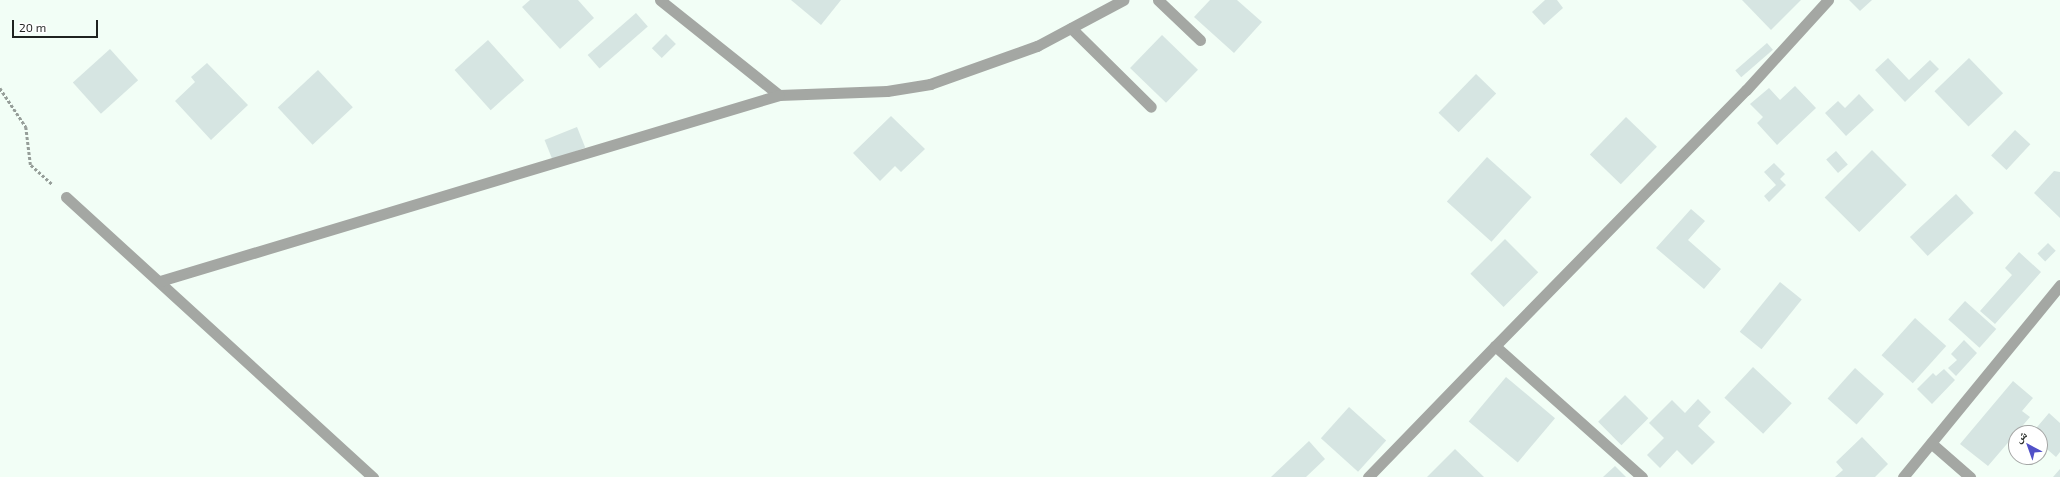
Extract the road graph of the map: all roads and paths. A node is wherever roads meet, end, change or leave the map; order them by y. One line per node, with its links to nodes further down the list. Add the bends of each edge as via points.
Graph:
1 (660, 0): 8 (street)
2 (1123, 0): 5 (street)
3 (1158, 0): 6 (street)
4 (1828, 0): 13 (street, via 1746,90)
5 (1071, 28): 8 (street, via 1037,46 930,84 887,91); 9 (street)
6 (1200, 40)
7 (0, 88): 10 (path, via 26,127 31,165)
8 (779, 95): 11 (street)
9 (1150, 107)
10 (66, 197): 11 (street)
11 (160, 281): 15 (street)
12 (2060, 285): 14 (street)
13 (1495, 346): 16 (street); 17 (street)
14 (1931, 444): 18 (street); 19 (street)
15 (373, 477)
16 (1368, 477)
17 (1642, 477)
18 (1904, 477)
19 (1970, 477)

